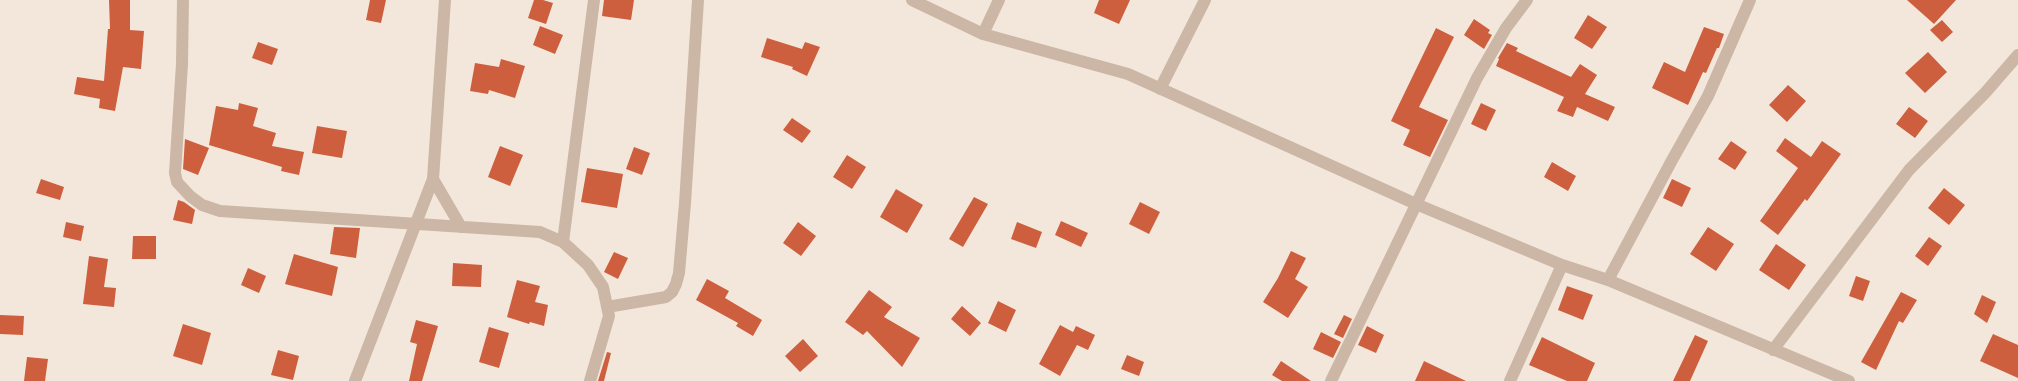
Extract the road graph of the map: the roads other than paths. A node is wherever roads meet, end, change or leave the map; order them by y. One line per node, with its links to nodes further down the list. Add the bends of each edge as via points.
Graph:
1 (184, 0): 15 (street, via 175,173 177,182 190,196 202,205 220,211)
2 (445, 0): 13 (street)
3 (594, 0): 17 (street)
4 (698, 0): 20 (street, via 685,203 676,284 666,297)
5 (912, 0): 10 (street)
6 (999, 0): 10 (street)
7 (1205, 0): 12 (street)
8 (1528, 0): 14 (street, via 1506,28 1476,78)
9 (1750, 0): 19 (street, via 1708,96)
10 (983, 34): 12 (street, via 1128,74)
11 (2018, 55): 21 (street, via 1909,170)
12 (1160, 89): 14 (street)
13 (433, 179): 15 (street); 16 (street)
14 (1416, 204): 18 (street); 24 (street)
15 (414, 224): 16 (street); 22 (street)
16 (461, 227): 17 (street, via 540,232)
17 (563, 242): 20 (street, via 588,265 603,287)
18 (1562, 265): 19 (street); 25 (street)
19 (1608, 280): 21 (street)
20 (607, 307): 23 (street, via 610,316)
21 (1773, 350): 26 (street)
22 (355, 381)
23 (590, 381)
24 (1331, 381)
25 (1510, 381)
26 (1849, 381)

